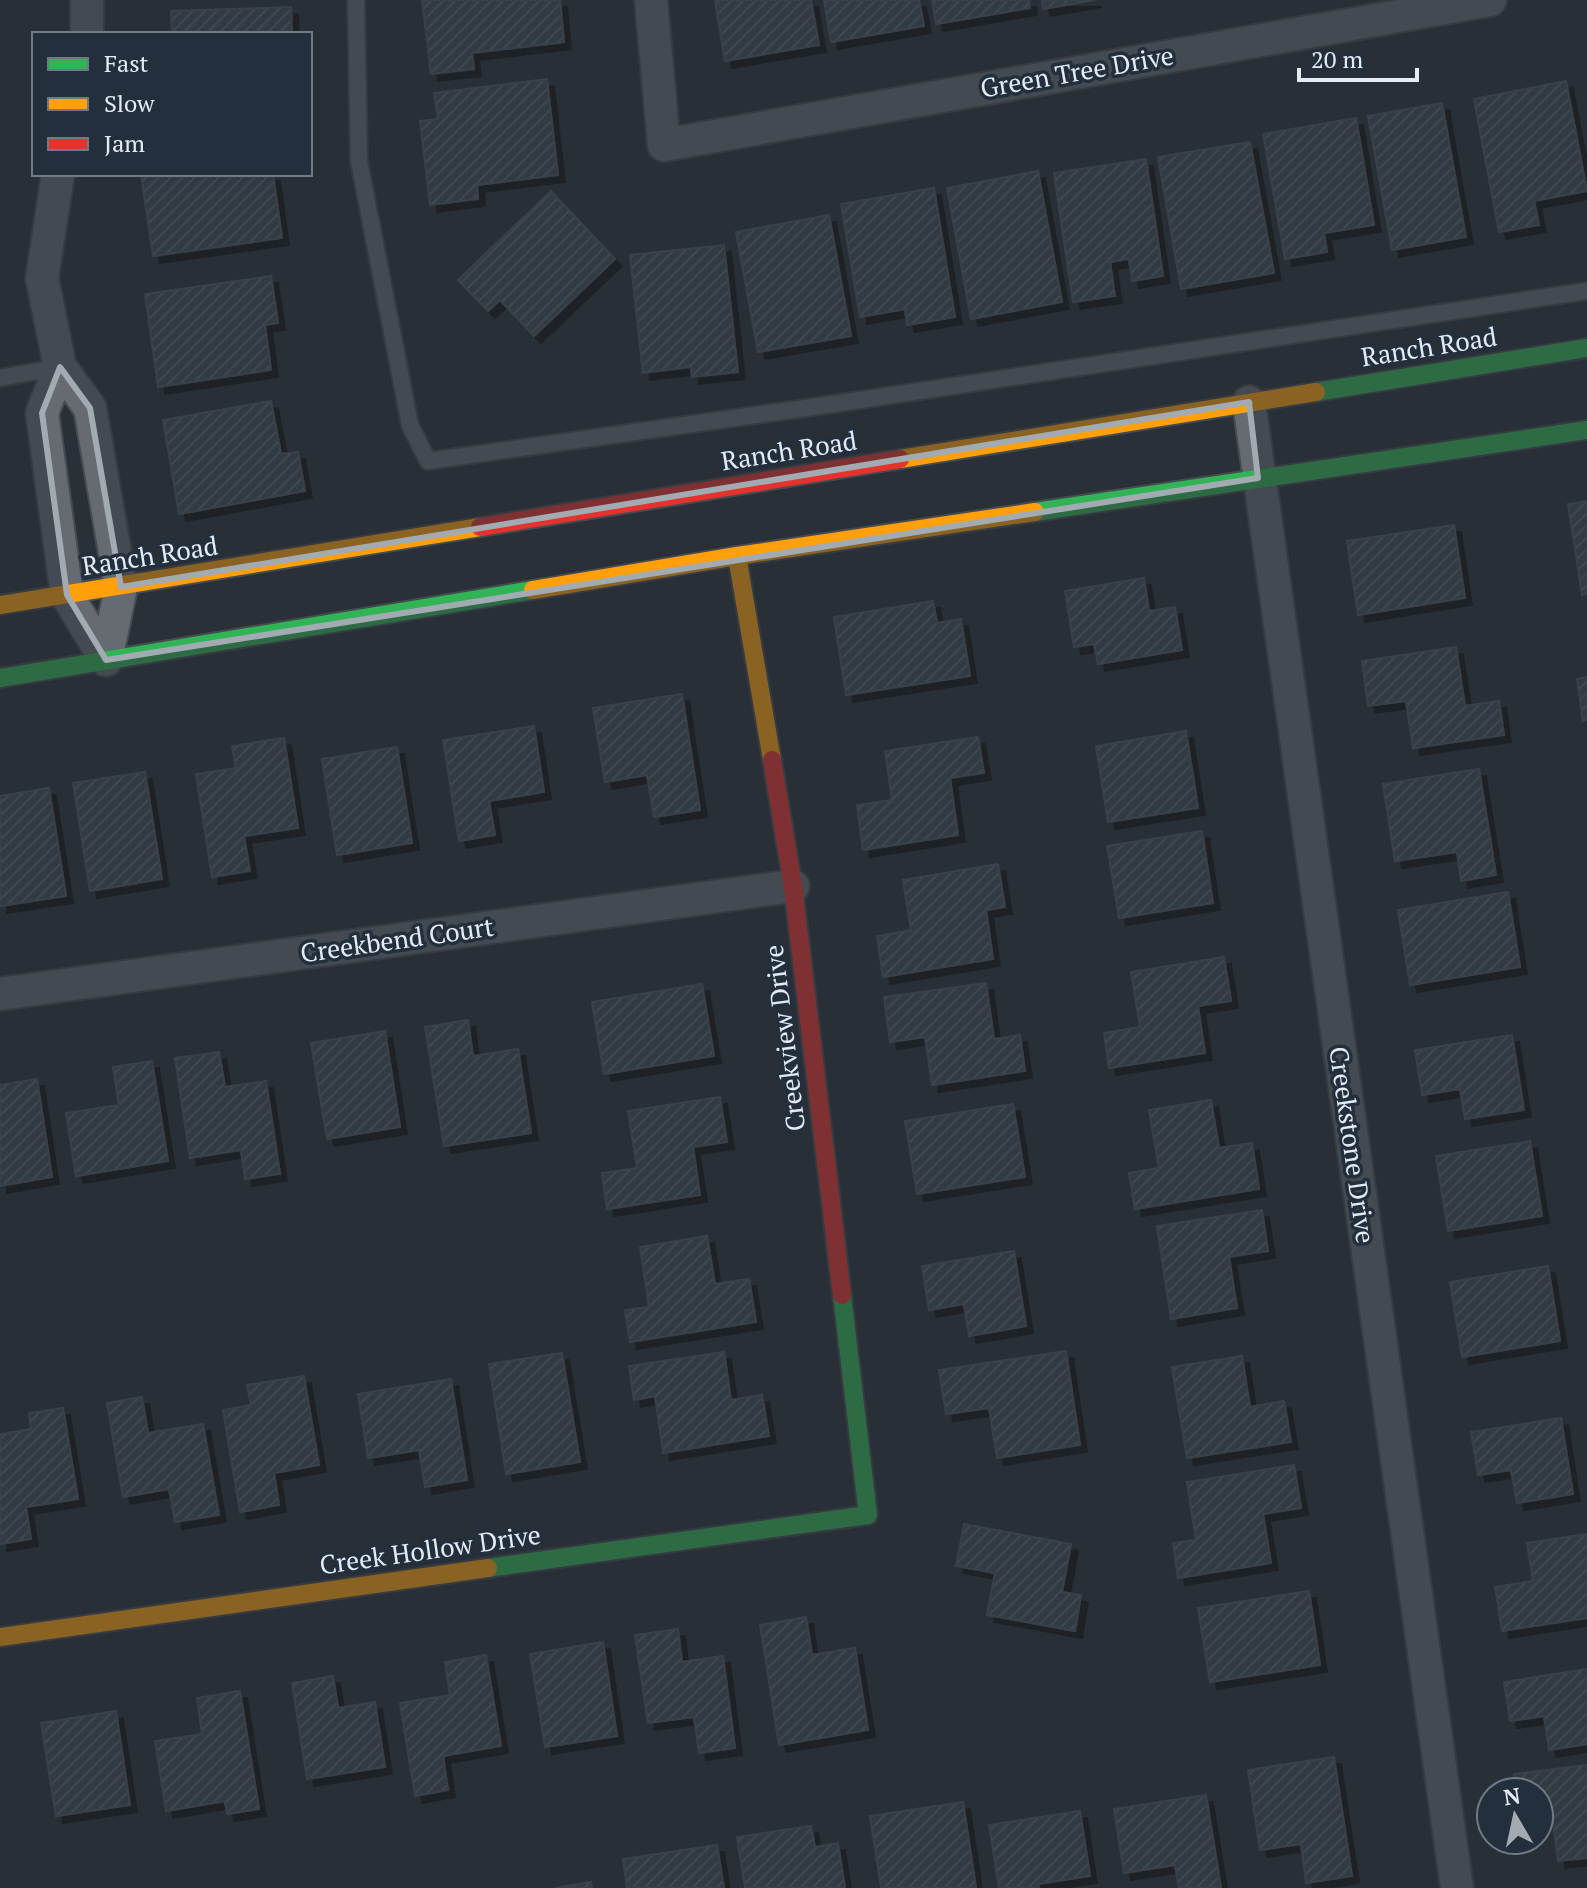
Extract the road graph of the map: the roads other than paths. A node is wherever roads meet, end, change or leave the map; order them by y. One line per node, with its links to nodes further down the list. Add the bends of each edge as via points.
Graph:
1 (87, 0): 5 (street)
2 (356, 0): 7 (lane, via 359,161 410,425 428,461)
3 (651, 0): 4 (street, Green Tree Drive, via 664,145)
4 (1490, 0)
5 (87, 32)
6 (58, 176): 9 (street, via 42,278)
7 (1587, 291)
8 (1587, 348): 11 (main road, Ranch Road)
9 (60, 367): 10 (lane); 15 (street, via 90,408); 16 (street, via 42,413)
10 (0, 378)
11 (1249, 402): 13 (street, Creekstone Drive); 15 (main road, Ranch Road)
12 (1587, 430): 13 (main road)
13 (1258, 478): 14 (main road); 24 (street, Creekstone Drive)
14 (737, 556): 18 (main road); 20 (main road, Creekview Drive)
15 (121, 587): 16 (main road, Ranch Road); 18 (street)
16 (67, 595): 17 (main road, Ranch Road); 18 (street)
17 (0, 605)
18 (106, 660): 19 (main road)
19 (0, 678)
20 (793, 886): 21 (street, Creekbend Court); 22 (main road, Creekview Drive)
21 (0, 994)
22 (868, 1515): 23 (main road, Creek Hollow Drive)
23 (0, 1637)
24 (1457, 1888)

